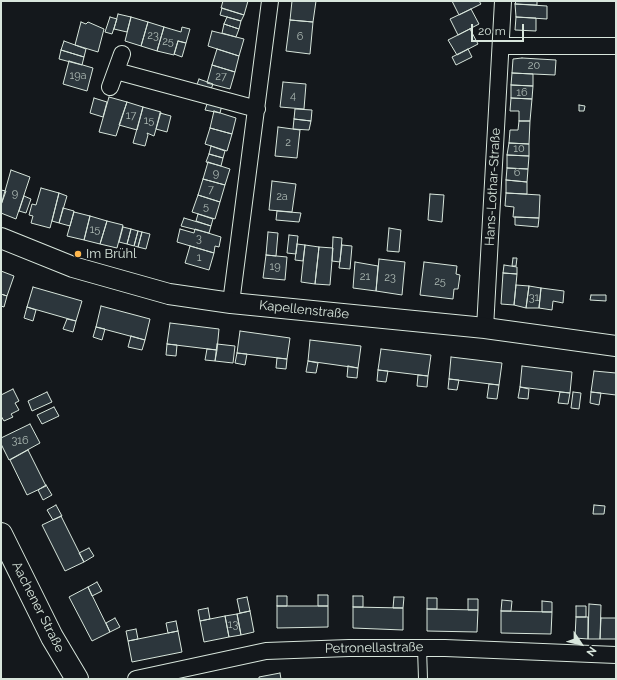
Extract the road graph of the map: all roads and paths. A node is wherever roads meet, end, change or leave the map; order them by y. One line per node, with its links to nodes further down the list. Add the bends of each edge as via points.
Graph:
1 (270, 1): 8 (street)
2 (503, 1): 3 (street, Hans-Lothar-Straße)
3 (501, 46): 4 (street); 11 (street, Hans-Lothar-Straße)
4 (616, 46)
5 (122, 54): 6 (street)
6 (116, 71): 7 (street); 8 (street)
7 (110, 87)
8 (257, 108): 10 (street)
9 (1, 238): 10 (street, Kapellenstraße, via 73,267 146,288)
10 (231, 303): 11 (street, Kapellenstraße)
11 (485, 328): 12 (street, Kapellenstraße)
12 (616, 346)
13 (1, 534): 16 (main road, Aachener Straße, via 52,636)
14 (422, 648): 15 (street, Petronellastraße); 17 (street, Petronellastraße, via 266,651); 18 (lane)
15 (616, 655)
16 (77, 679)
17 (136, 679)
18 (423, 679)

